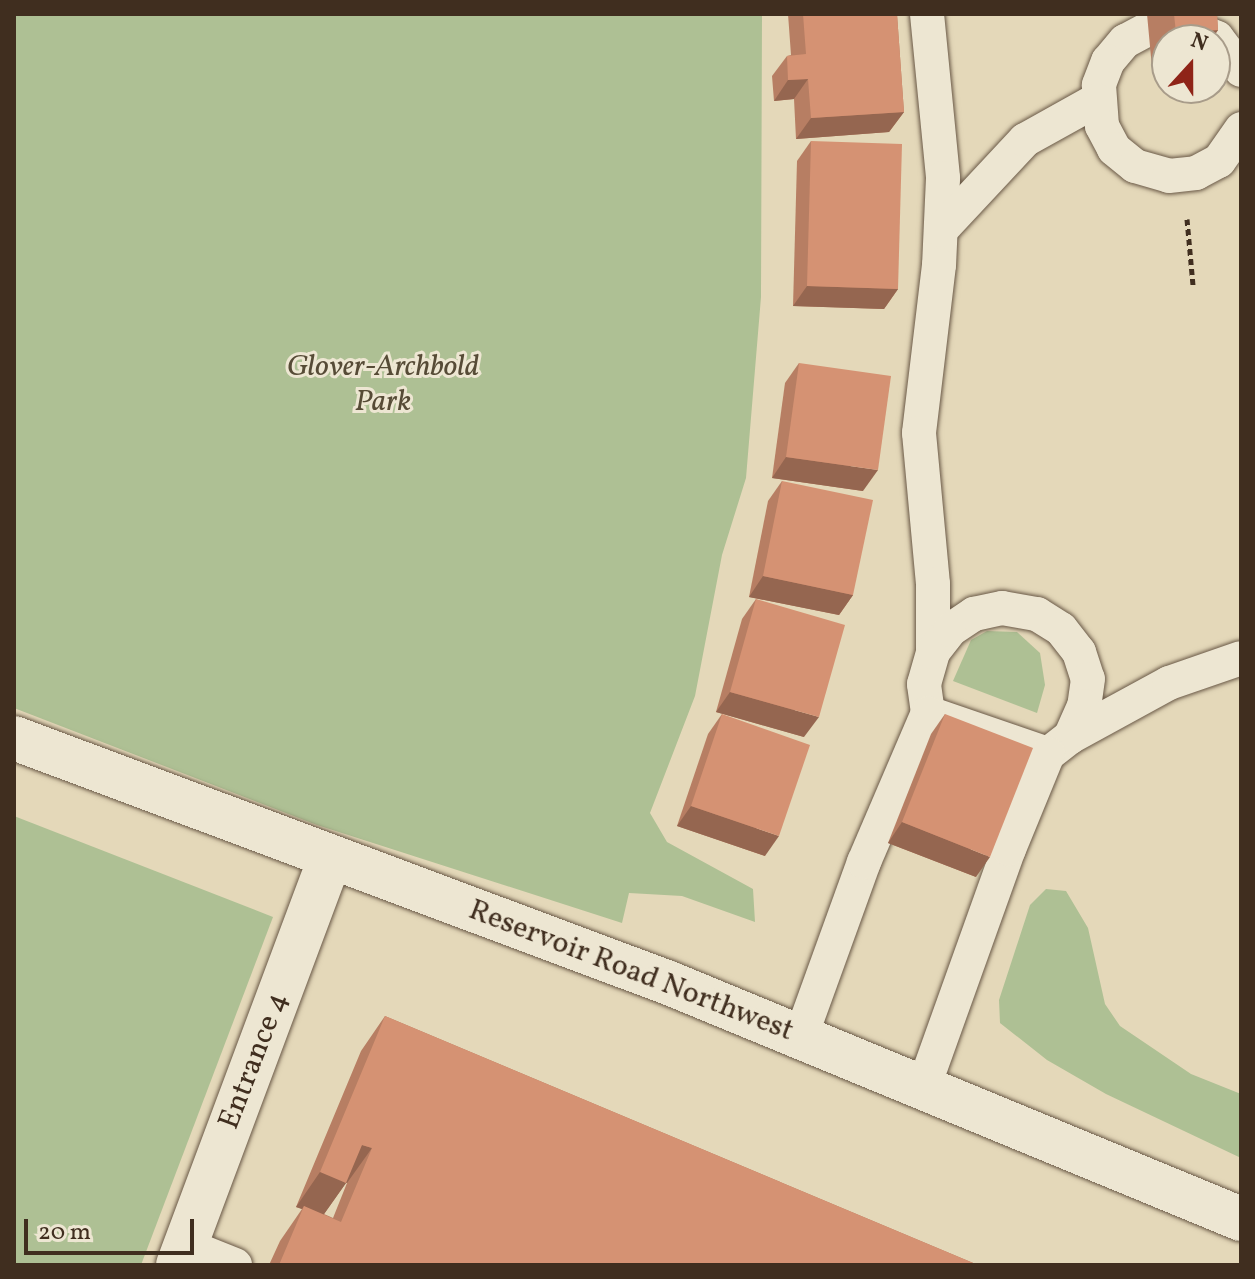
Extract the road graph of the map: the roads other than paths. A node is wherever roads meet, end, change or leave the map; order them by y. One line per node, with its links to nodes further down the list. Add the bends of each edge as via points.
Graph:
1 (927, 14): 5 (lane, via 943,178)
2 (1148, 29): 3 (lane, via 1125,41 1108,61)
3 (1097, 100): 4 (lane, via 1114,149 1135,166 1169,176 1219,161); 5 (lane, via 1025,140)
4 (1241, 129)
5 (941, 230): 6 (lane, via 919,433 933,584)
6 (933, 652): 8 (lane, via 924,684); 10 (lane, via 950,630 985,610 1037,614 1061,629 1079,652 1088,679 1084,706)
7 (1241, 658): 10 (lane, via 1169,683)
8 (928, 713): 10 (lane); 12 (lane, via 864,862)
9 (14, 738): 11 (main road, Reservoir Road Northwest)
10 (1059, 746): 13 (lane)
11 (330, 858): 12 (main road, Reservoir Road Northwest); 15 (main road, Entrance 4)
12 (801, 1036): 13 (main road, Reservoir Road Northwest)
13 (924, 1086): 14 (main road, Reservoir Road Northwest)
14 (1241, 1219)
15 (182, 1255): 16 (lane)
16 (235, 1265)

